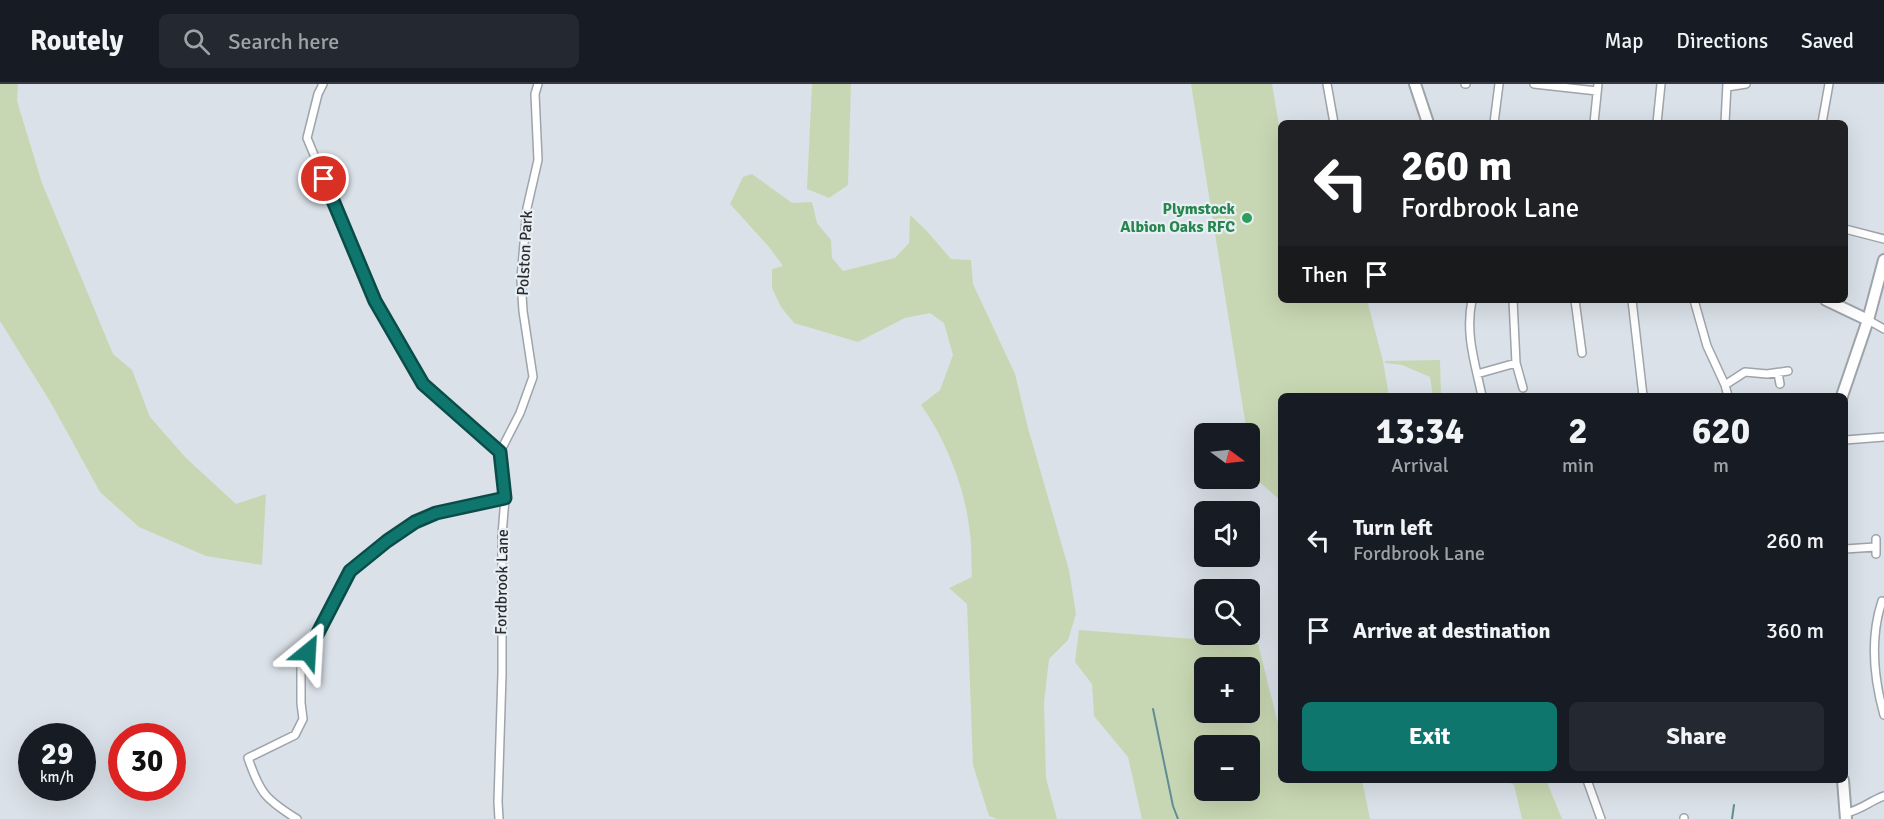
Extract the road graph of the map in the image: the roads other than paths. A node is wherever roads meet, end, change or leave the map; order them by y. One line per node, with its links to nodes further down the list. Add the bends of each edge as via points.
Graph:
1 (323, 84): 46 (street, via 307,138 375,301 423,384)
2 (538, 84): 46 (street, Polston Park, via 538,160 527,208 521,279 533,377)
3 (1327, 84): 12 (street)
4 (1415, 84): 13 (street)
5 (1499, 84): 14 (street)
6 (1534, 84): 11 (street)
7 (1661, 84): 16 (street)
8 (1746, 84): 10 (street)
9 (1829, 84): 18 (street)
10 (1727, 86): 17 (street)
11 (1598, 88): 15 (street)
12 (1333, 120)
13 (1427, 120)
14 (1494, 120)
15 (1594, 120)
16 (1657, 120)
17 (1725, 120)
18 (1823, 120)
19 (1848, 230): 20 (street)
20 (1884, 239)
21 (1884, 260): 30 (street)
22 (1471, 303): 36 (street, via 1469,334)
23 (1513, 303): 29 (street)
24 (1576, 303): 32 (street, via 1584,341)
25 (1632, 303): 41 (street)
26 (1695, 303): 38 (street, via 1707,346)
27 (1832, 303): 30 (street)
28 (1505, 316): 29 (street)
29 (1514, 316): 33 (street)
30 (1868, 320): 31 (street); 43 (street)
31 (1884, 328)
32 (1582, 353)
33 (1516, 363): 36 (street); 39 (street)
34 (1788, 371): 35 (street)
35 (1778, 373): 37 (street); 38 (street, via 1745,372)
36 (1477, 374): 40 (street)
37 (1780, 384)
38 (1725, 385): 42 (street)
39 (1523, 388)
40 (1481, 393)
41 (1643, 393)
42 (1727, 393)
43 (1843, 393)
44 (1884, 437): 45 (street)
45 (1848, 440)
46 (500, 452): 47 (street, Fordbrook Lane)
47 (505, 498): 56 (street, via 436,513 415,522 350,571 301,667 303,719 295,735 248,758 257,783 271,803); 57 (street, Fordbrook Lane)
48 (1876, 546): 49 (street)
49 (1848, 549)
50 (1882, 601): 51 (street, via 1875,648 1878,694)
51 (1884, 716)
52 (1588, 783): 58 (street)
53 (1843, 783): 55 (street)
54 (1884, 796): 55 (street)
55 (1846, 816)
56 (297, 819)
57 (499, 819)
58 (1601, 819)

